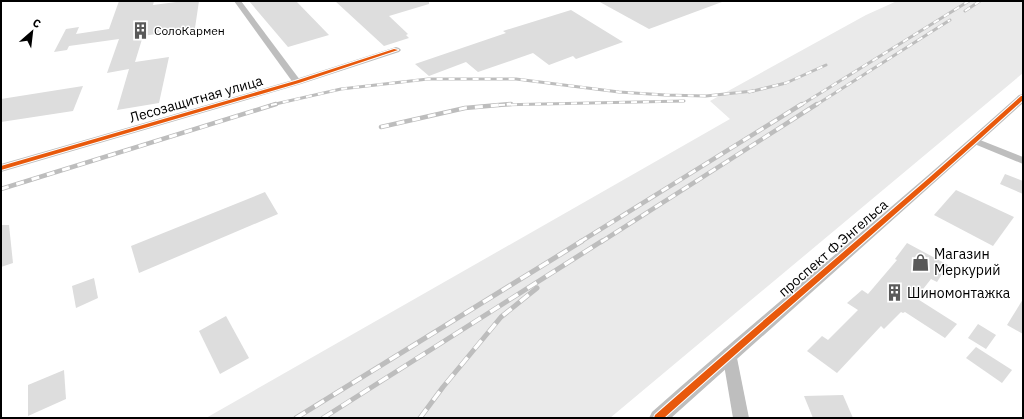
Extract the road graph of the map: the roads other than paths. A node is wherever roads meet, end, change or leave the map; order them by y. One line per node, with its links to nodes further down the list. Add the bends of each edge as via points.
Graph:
1 (237, 1): 3 (street)
2 (396, 50): 3 (street, Лесозащитная улица)
3 (297, 82): 7 (street, Лесозащитная улица)
4 (1023, 97): 5 (street, проспект Ф.Энгельса)
5 (975, 141): 6 (street); 8 (street, проспект Ф.Энгельса)
6 (1023, 161)
7 (1, 168)
8 (729, 353): 9 (street, проспект Ф.Энгельса); 10 (street)
9 (658, 418)
10 (741, 418)

